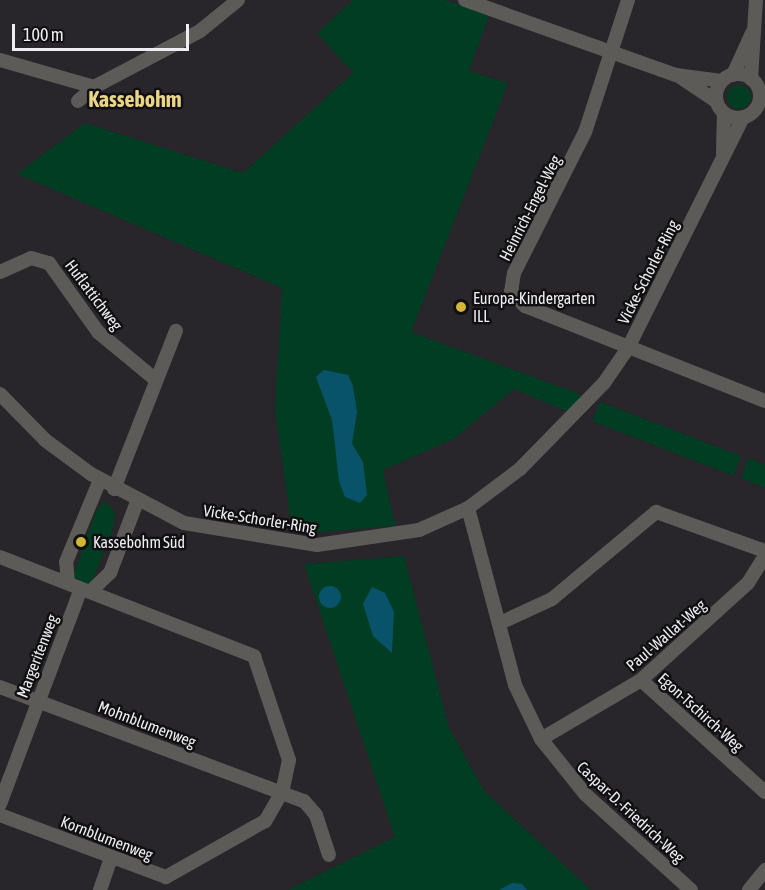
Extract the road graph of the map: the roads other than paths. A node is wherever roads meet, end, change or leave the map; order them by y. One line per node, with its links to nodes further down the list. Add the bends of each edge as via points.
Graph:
1 (238, 0): 11 (street, via 170,50)
2 (465, 0): 6 (street)
3 (628, 0): 6 (street)
4 (756, 0): 5 (street, Vicke-Schorler-Ring)
5 (752, 33): 9 (street, Vicke-Schorler-Ring); 10 (street, Vicke-Schorler-Ring)
6 (615, 51): 8 (street); 20 (street, Heinrich-Engel-Weg, via 566,175 514,273 511,291 525,306)
7 (0, 60): 11 (street)
8 (675, 75): 9 (street); 14 (street)
9 (727, 78): 10 (street); 14 (street, Vicke-Schorler-Ring)
10 (751, 79): 12 (street, Vicke-Schorler-Ring)
11 (94, 87): 13 (street)
12 (762, 97): 16 (street, Vicke-Schorler-Ring)
13 (78, 101)
14 (720, 107): 16 (street); 17 (street, Vicke-Schorler-Ring)
15 (765, 115): 16 (street)
16 (747, 116): 17 (street, Vicke-Schorler-Ring)
17 (723, 153): 20 (street, Vicke-Schorler-Ring)
18 (0, 272): 21 (street, Huflattichweg, via 31,258 49,263 98,332)
19 (176, 332): 21 (street)
20 (628, 348): 23 (street); 27 (street, Vicke-Schorler-Ring, via 553,439)
21 (156, 380): 25 (street)
22 (0, 394): 24 (street, Vicke-Schorler-Ring, via 45,440)
23 (765, 401)
24 (100, 480): 25 (street, Vicke-Schorler-Ring); 31 (street, Margeritenweg, via 66,562)
25 (114, 489): 26 (street, Vicke-Schorler-Ring)
26 (136, 502): 27 (street, Vicke-Schorler-Ring, via 205,529 317,545 394,536); 31 (street, Margeritenweg, via 110,573)
27 (468, 508): 32 (street, Caspar-D.-Friedrich-Weg)
28 (765, 551): 32 (street, via 656,512 552,598)
29 (765, 556): 33 (street, Paul-Wallat-Weg, via 748,583)
30 (0, 557): 31 (street, Kornblumenweg)
31 (80, 588): 35 (street, Margeritenweg); 37 (street, Kornblumenweg, via 254,656 287,745)
32 (500, 623): 36 (street, Caspar-D.-Friedrich-Weg, via 515,685)
33 (641, 680): 36 (street, Paul-Wallat-Weg); 38 (street, Egon-Tschirch-Weg)
34 (0, 687): 35 (street, Mohnblumenweg)
35 (38, 701): 37 (street, Mohnblumenweg); 39 (street, Margeritenweg)
36 (541, 739): 45 (street, Caspar-D.-Friedrich-Weg, via 585,794)
37 (282, 792): 41 (street, via 313,809); 42 (street, Kornblumenweg, via 254,831 172,875)
38 (765, 792)
39 (0, 804)
40 (0, 815): 42 (street, Kornblumenweg)
41 (329, 855)
42 (111, 858): 44 (street)
43 (765, 870): 46 (street)
44 (100, 890)
45 (691, 890)
46 (749, 890)

